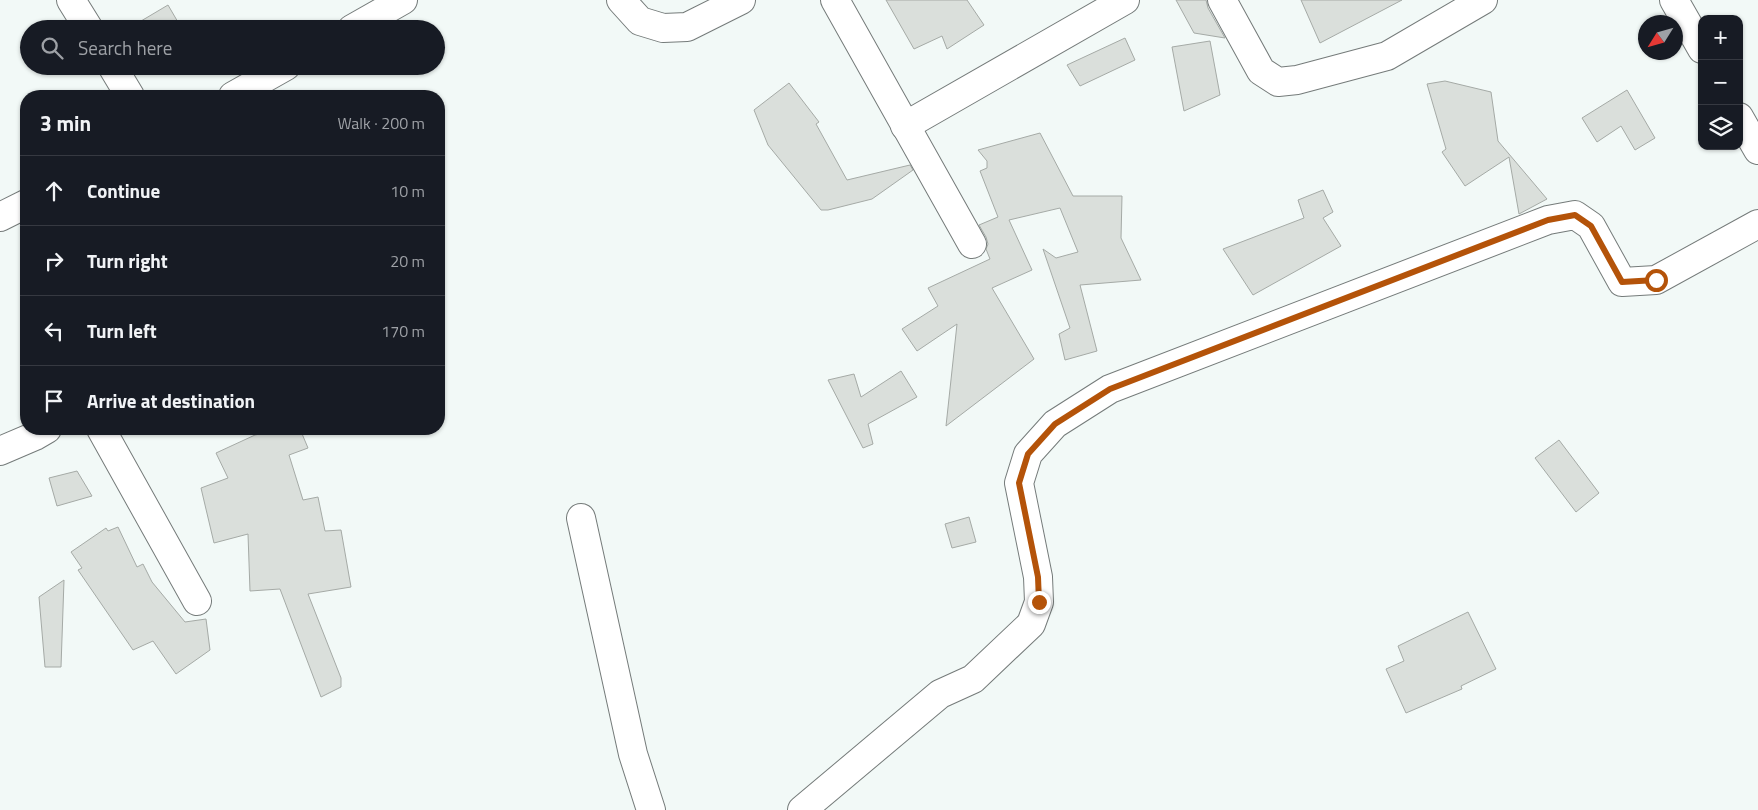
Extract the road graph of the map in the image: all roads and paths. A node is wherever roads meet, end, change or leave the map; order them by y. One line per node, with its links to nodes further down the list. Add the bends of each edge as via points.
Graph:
1 (71, 0): 10 (street)
2 (621, 0): 3 (street, via 640,21 663,28 686,27)
3 (741, 0)
4 (835, 0): 18 (street)
5 (1125, 0): 18 (street)
6 (1222, 0): 9 (street, via 1261,71 1278,82 1387,56)
7 (1674, 0): 12 (street)
8 (399, 1): 11 (street)
9 (1469, 3)
10 (83, 20)
11 (367, 20)
12 (1698, 43)
13 (117, 75): 15 (street)
14 (270, 75): 16 (street)
15 (126, 90)
16 (244, 90)
17 (1743, 124): 19 (street)
18 (906, 126): 23 (street)
19 (1758, 150)
20 (20, 207): 21 (street)
21 (0, 218)
22 (1758, 224): 30 (street, via 1656,280 1622,282 1591,226 1575,215 1548,220 1110,389 1079,407 1055,424 1028,454 1019,483 1038,577 1039,602 1031,624 972,679 940,694)
23 (972, 244)
24 (37, 435): 26 (street)
25 (104, 435): 28 (street)
26 (0, 451)
27 (581, 518): 29 (street, via 633,754)
28 (198, 601)
29 (651, 810)
30 (802, 810)

